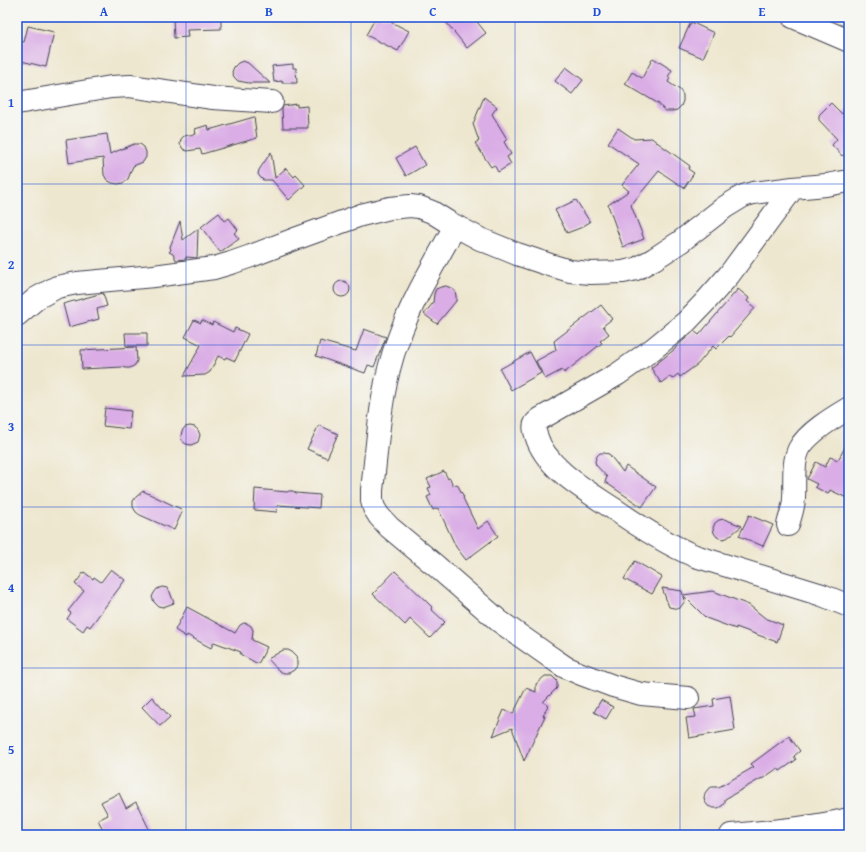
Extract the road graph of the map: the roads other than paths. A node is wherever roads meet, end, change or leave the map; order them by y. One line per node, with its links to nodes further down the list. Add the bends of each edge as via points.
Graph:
1 (793, 17): 2 (street)
2 (849, 41)
3 (272, 102): 4 (street, via 213,98 130,86 111,87)
4 (17, 104)
5 (849, 181): 6 (street, via 826,186)
6 (793, 188): 7 (street, via 744,196 654,259 636,269 623,272 570,271 517,254); 11 (street, via 729,275 686,322 618,374 540,419 534,430 549,459 563,473 660,539 695,556 822,594)
7 (454, 226): 8 (street, via 419,207 390,208 360,215 214,268 57,287 37,298); 12 (street, via 413,306 390,366 384,392 372,490 374,508 389,527 499,621 565,667 612,686 641,694)
8 (17, 315)
9 (849, 408): 10 (street, via 815,431 798,450 793,506)
10 (788, 525)
11 (849, 606)
12 (688, 698)
13 (849, 819): 14 (street)
14 (731, 835)

